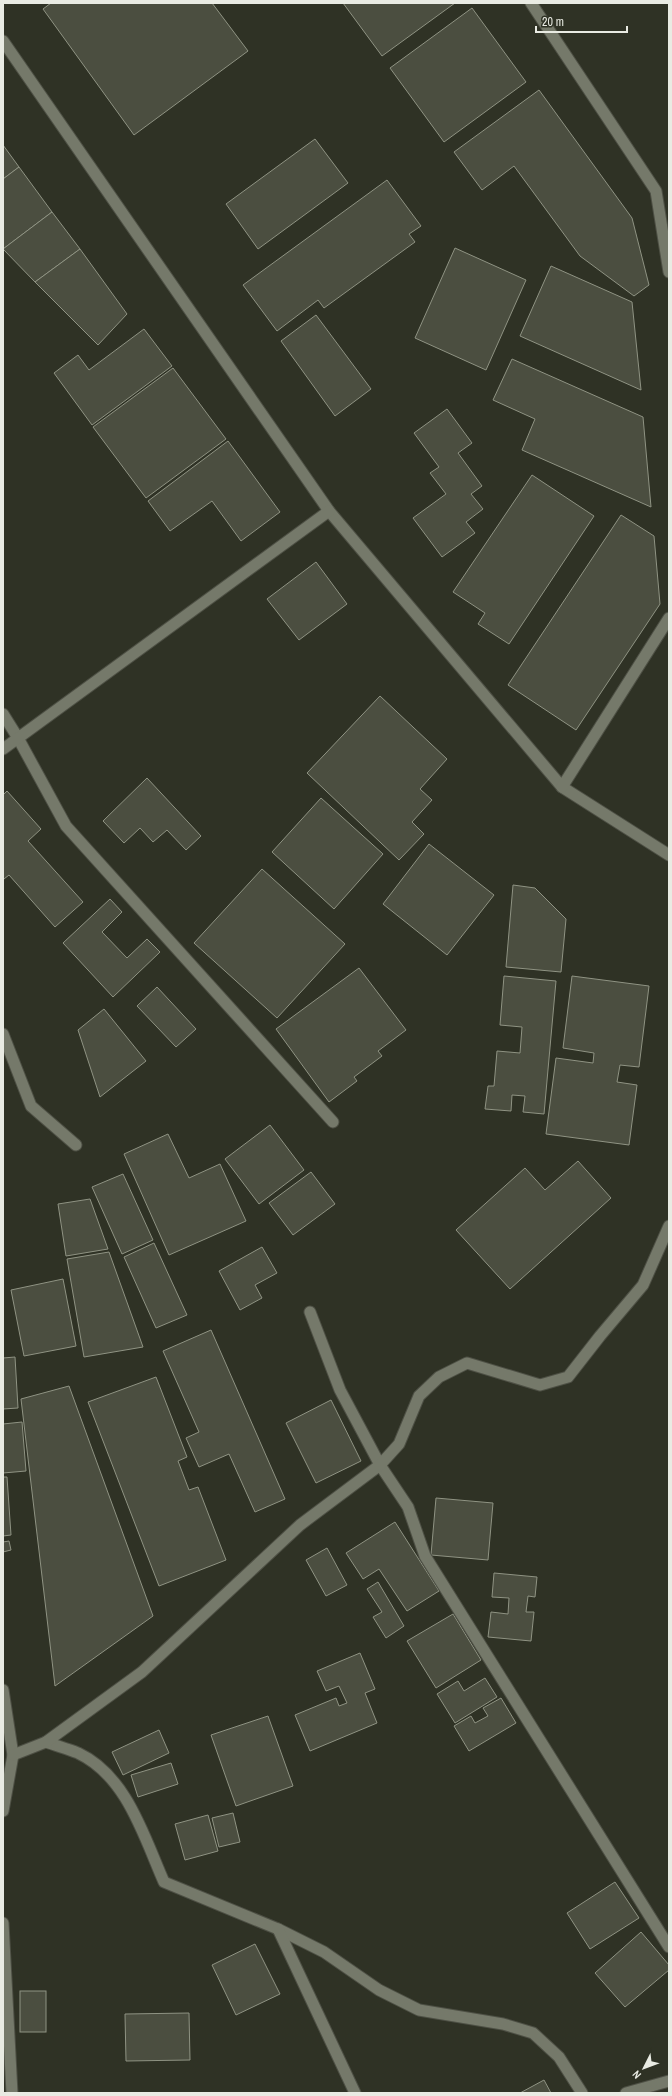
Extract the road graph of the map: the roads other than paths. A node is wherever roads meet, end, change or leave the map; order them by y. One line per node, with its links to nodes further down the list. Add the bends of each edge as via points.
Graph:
1 (531, 3): 3 (street, via 656,191)
2 (3, 41): 4 (street)
3 (669, 272)
4 (329, 511): 7 (street); 9 (street)
5 (669, 618): 9 (street)
6 (3, 714): 7 (street)
7 (18, 738): 8 (street); 12 (street, via 66,826)
8 (3, 749)
9 (562, 787): 10 (street)
10 (669, 855)
11 (3, 1034): 13 (street, via 31,1106)
12 (333, 1122)
13 (76, 1144)
14 (669, 1226): 16 (street, via 643,1285 568,1377 540,1385 467,1363 439,1376 419,1396 399,1444)
15 (310, 1312): 16 (street, via 340,1390)
16 (380, 1464): 19 (street, via 300,1525 142,1672); 24 (street, via 408,1507 425,1556)
17 (3, 1690): 18 (street)
18 (6, 1729): 20 (street)
19 (46, 1742): 20 (street); 23 (street, via 79,1754 107,1774 128,1802 164,1882)
20 (13, 1756): 21 (street)
21 (3, 1811)
22 (3, 1923): 26 (street)
23 (278, 1929): 27 (street); 28 (street, via 324,1952 379,1990 419,2010 503,2024 532,2034 559,2057)
24 (669, 1947)
25 (669, 2081): 29 (street)
26 (12, 2093)
27 (354, 2093)
28 (582, 2093)
29 (626, 2093)

